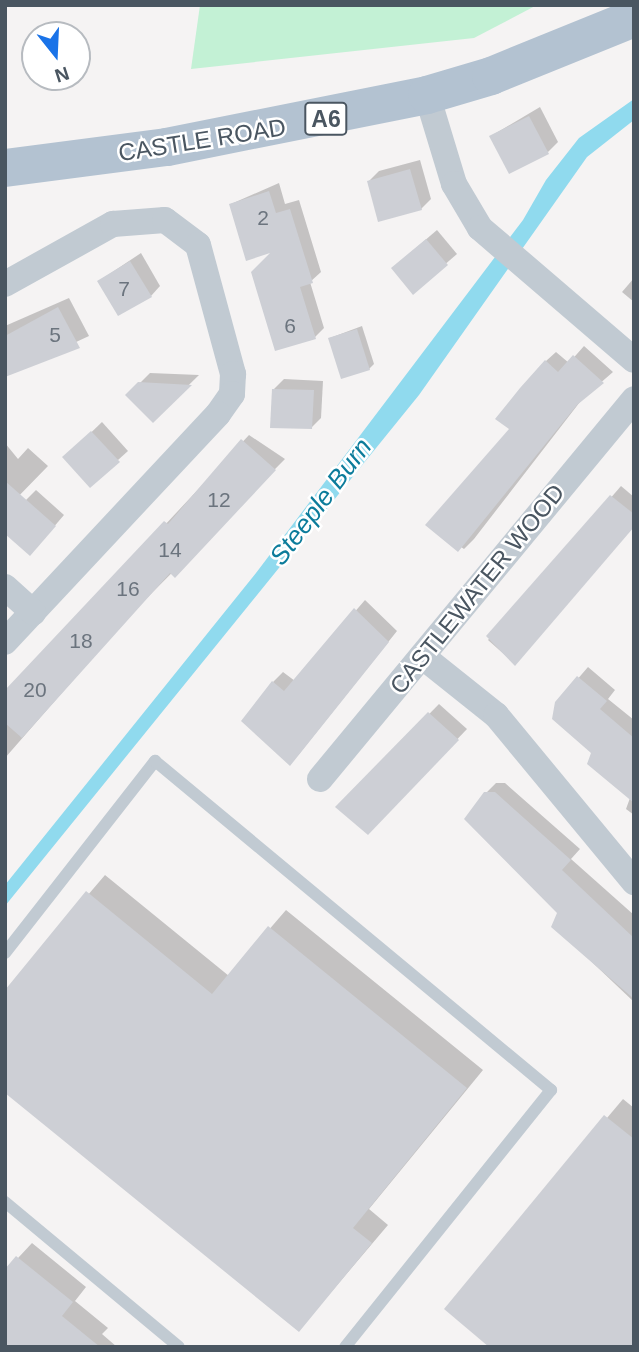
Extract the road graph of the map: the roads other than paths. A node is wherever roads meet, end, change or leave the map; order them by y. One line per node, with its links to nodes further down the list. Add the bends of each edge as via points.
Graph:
1 (634, 18): 2 (main road, CASTLE ROAD / A6, via 491,76)
2 (427, 95): 3 (main road, CASTLE ROAD / A6, via 167,147); 5 (street, via 454,184 491,239)
3 (5, 168)
4 (5, 284): 8 (street, via 113,225 165,220 198,245 233,374 232,394 218,414)
5 (634, 360)
6 (634, 399): 10 (street, CASTLEWATER WOOD)
7 (5, 587): 8 (street)
8 (33, 612): 9 (street)
9 (5, 642)
10 (422, 656): 11 (street, CASTLEWATER WOOD); 12 (street, via 496,715)
11 (320, 779)
12 (634, 882)
13 (5, 953): 16 (lane, via 155,761 551,1090)
14 (5, 1202): 15 (lane)
15 (179, 1347)
16 (345, 1347)

